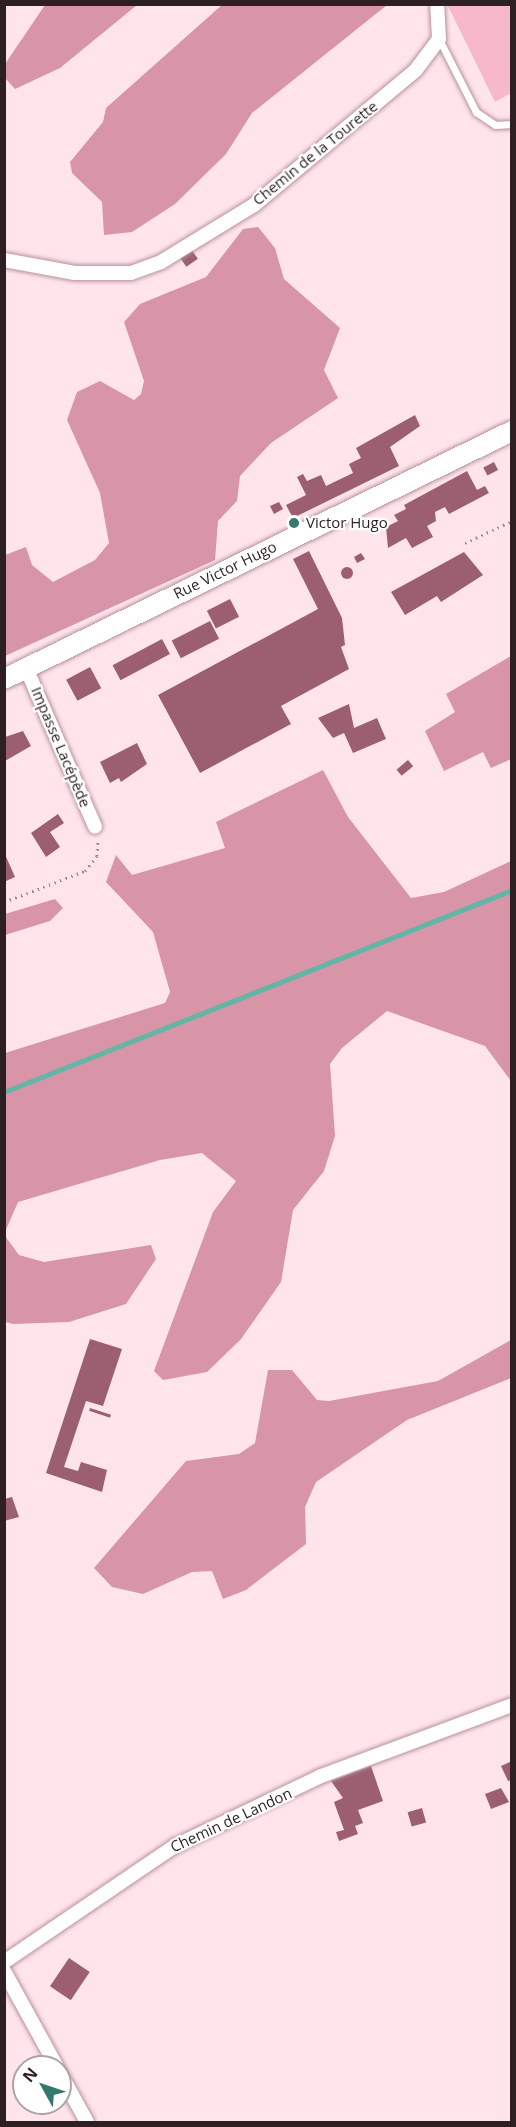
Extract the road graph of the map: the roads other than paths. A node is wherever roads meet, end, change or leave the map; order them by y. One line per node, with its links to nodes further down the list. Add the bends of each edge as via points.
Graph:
1 (437, 4): 2 (street)
2 (440, 39): 3 (lane, via 476,112 495,125); 4 (street, Chemin de la Tourette, via 415,71 254,205 161,262 130,273 75,273)
3 (512, 124)
4 (4, 260)
5 (512, 431): 6 (main road, Rue Victor Hugo)
6 (26, 668): 7 (main road, Rue Victor Hugo); 8 (street, Impasse Lacépède)
7 (4, 678)
8 (95, 827)
9 (512, 1705): 10 (street, Chemin de Landon, via 321,1776 175,1846)
10 (4, 1962)
11 (4, 1971): 12 (street)
12 (50, 2055)
13 (72, 2095): 14 (street)
14 (87, 2122)

